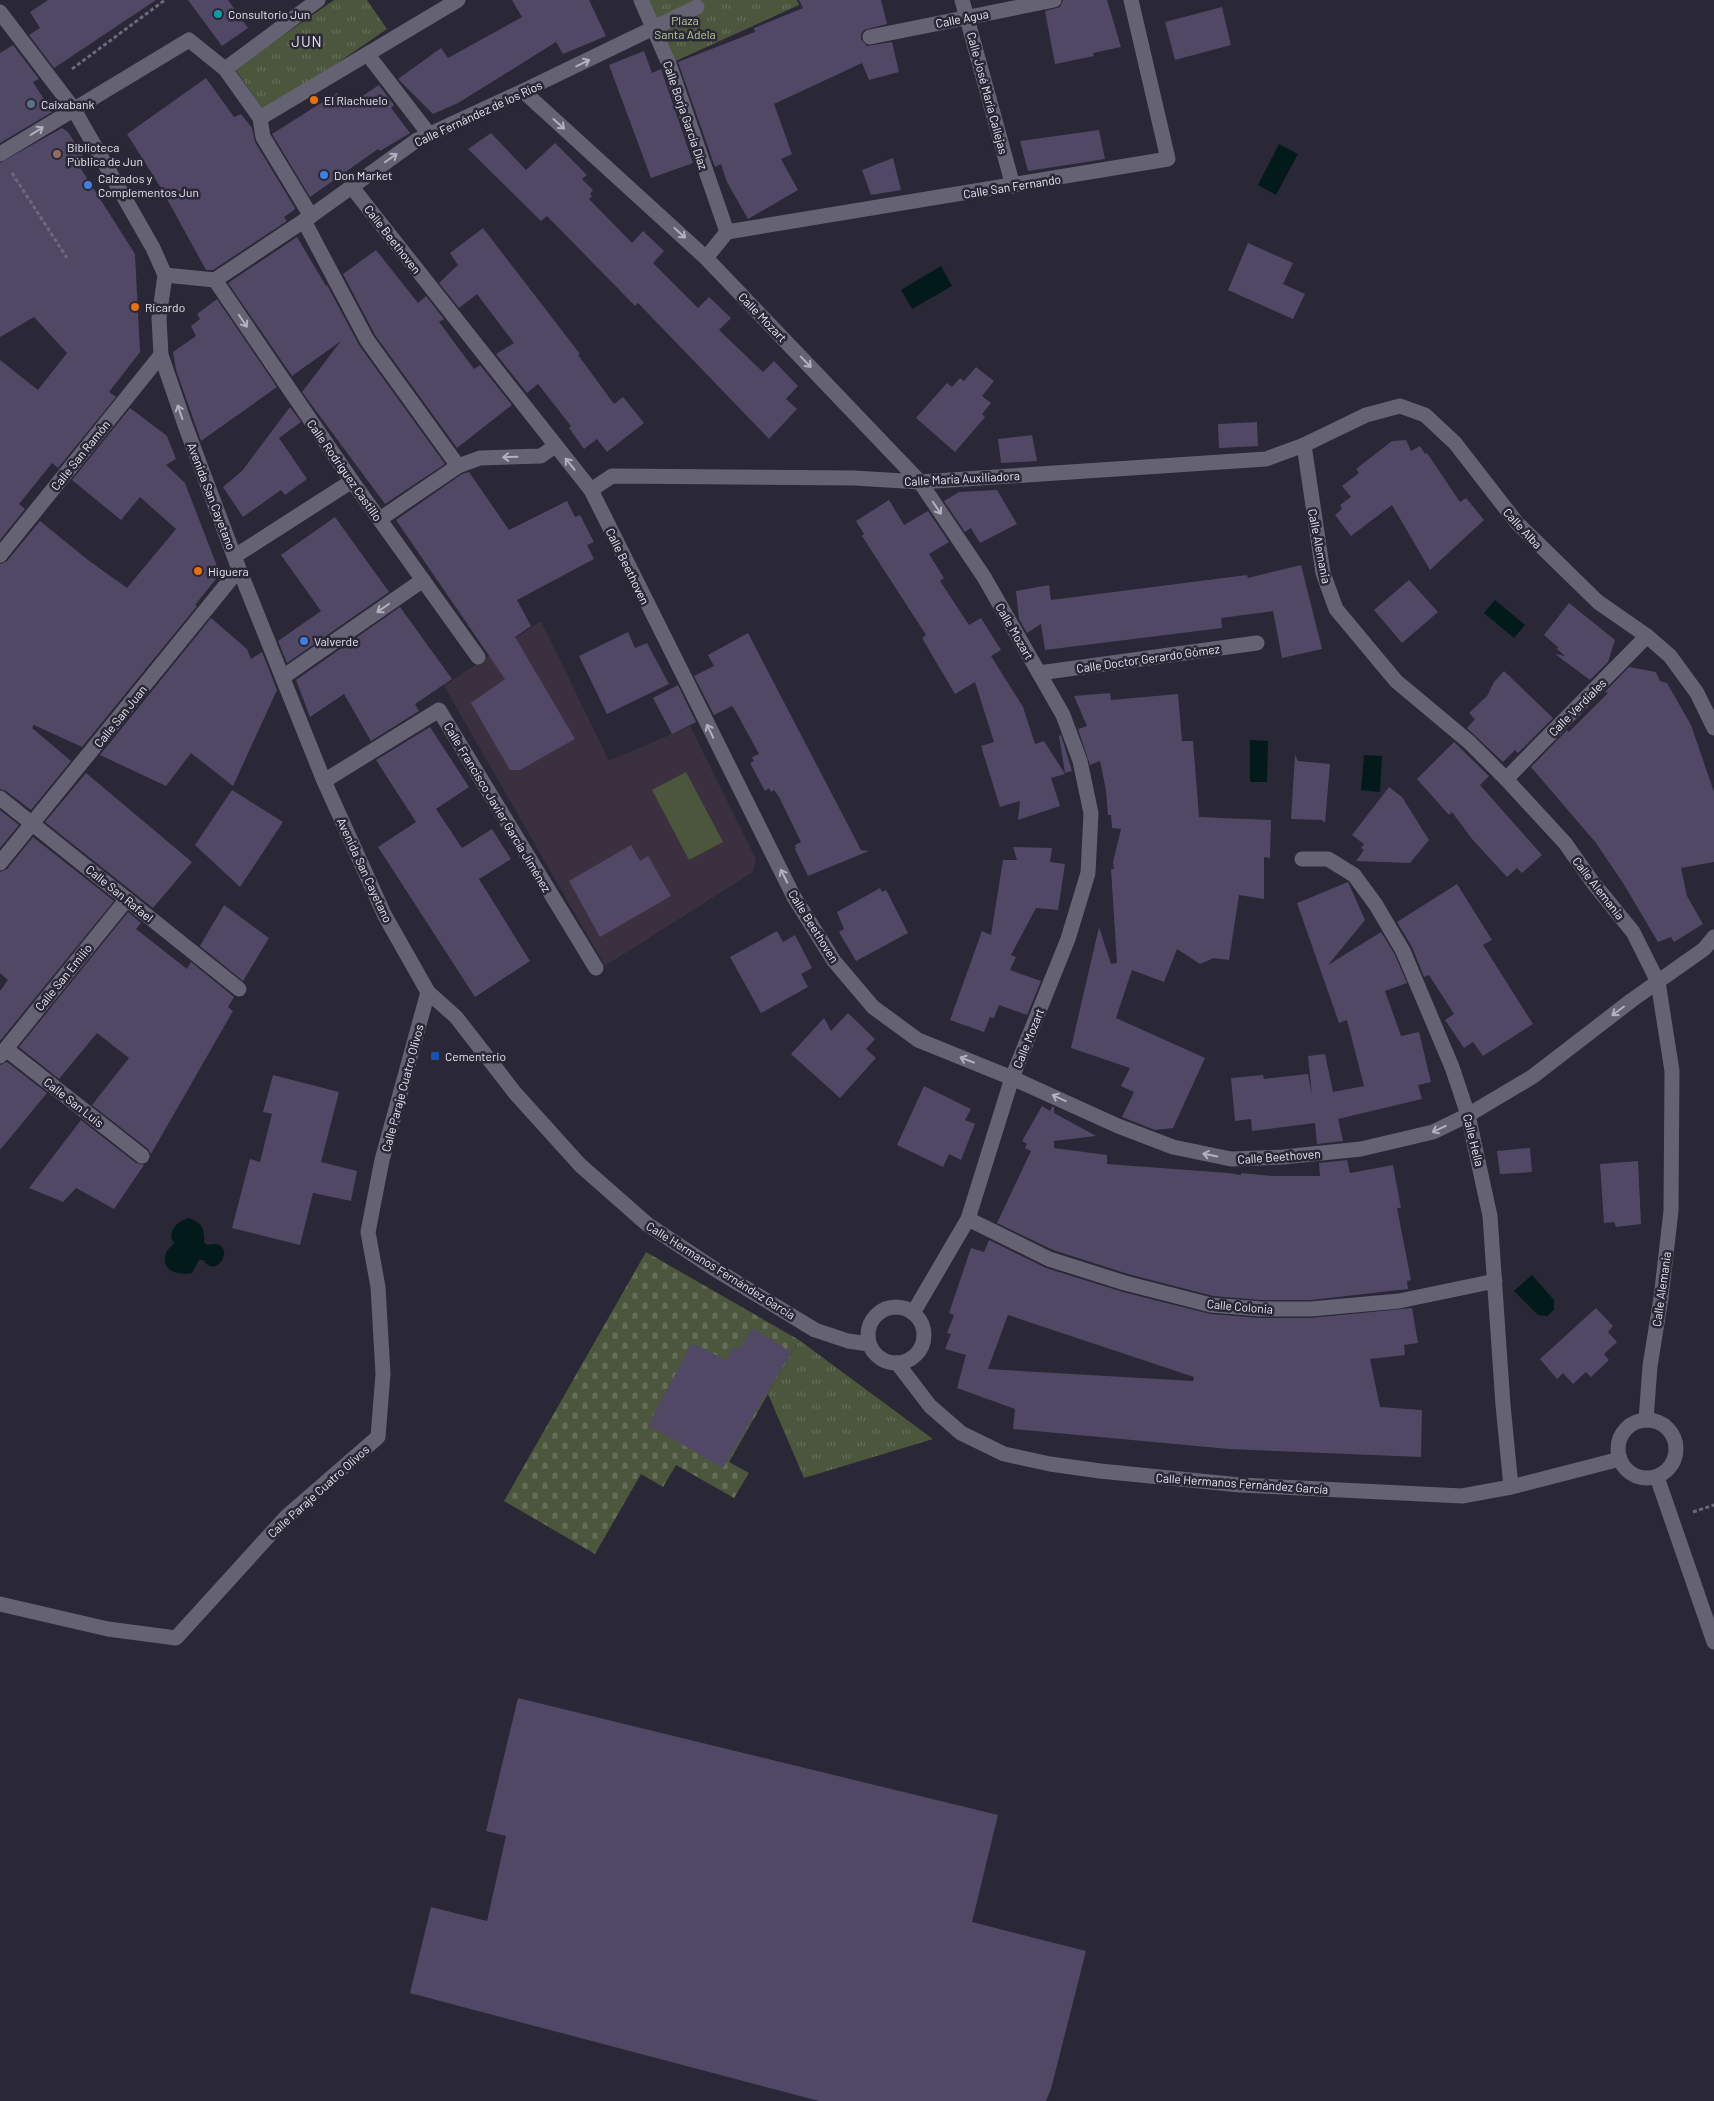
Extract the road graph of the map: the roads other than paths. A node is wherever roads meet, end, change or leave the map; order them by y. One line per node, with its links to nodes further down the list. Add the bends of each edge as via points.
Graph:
1 (318, 0): 13 (street)
2 (458, 0): 12 (street)
3 (641, 0): 10 (street, Calle Borja García Díaz)
4 (962, 0): 9 (street, Calle José María Callejas)
5 (1054, 0): 9 (street, Calle Agua)
6 (1131, 0): 20 (street, Calle San Fernando, via 1168,160)
7 (697, 7): 10 (street, Calle Fernández de los Ríos)
8 (0, 12): 15 (street)
9 (967, 17): 11 (street, Calle Agua); 20 (street, Calle José María Callejas)
10 (654, 28): 14 (street, Calle Fernández de los Ríos, one-way to 10); 22 (street, Calle Borja García Díaz)
11 (870, 37)
12 (368, 55): 16 (street); 17 (street)
13 (225, 69): 15 (street, via 188,40); 16 (street)
14 (523, 92): 17 (street, Calle Fernández de los Ríos); 23 (street, Calle Mozart, one-way to 23)
15 (73, 108): 18 (street, one-way to 15); 24 (street, via 153,248)
16 (260, 118): 21 (street, via 263,137)
17 (429, 134): 19 (street, Calle Fernández de los Ríos, one-way to 17)
18 (0, 154)
19 (351, 186): 21 (street, Calle Fernández de los Ríos); 28 (street, Calle Beethoven)
20 (1013, 186): 22 (street, Calle San Fernando)
21 (307, 218): 25 (street, Calle Fernández de los Ríos); 29 (street, via 367,340)
22 (727, 232): 23 (street)
23 (706, 258): 31 (street, Calle Mozart, one-way to 31)
24 (165, 275): 25 (street); 26 (street, Avenida San Cayetano, via 159,318)
25 (215, 280): 30 (street, Calle Rodríguez Castillo, one-way to 30)
26 (161, 355): 34 (street, Calle San Ramón); 35 (street, Avenida San Cayetano, one-way to 26)
27 (1304, 445): 31 (street, Calle María Auxiliadora, via 1266,459); 37 (street, Calle Alba, via 1366,415 1400,406 1425,415 1455,443 1517,523 1598,602); 43 (street, Calle Alemania, via 1323,573 1336,610 1396,681 1469,742)
28 (555, 446): 29 (street, one-way to 29, via 541,456 480,458); 32 (street, Calle Beethoven, one-way to 28)
29 (458, 466): 33 (street)
30 (352, 481): 33 (street, Calle Rodríguez Castillo); 35 (street, Calle San Juan)
31 (920, 482): 32 (street, Calle María Auxiliadora, via 854,478 612,476); 40 (street, Calle Mozart, one-way to 40, via 984,577)
32 (590, 490): 56 (street, Calle Beethoven, one-way to 32, via 918,1040 873,1007 834,961 794,897)
33 (380, 519): 36 (street, Calle Rodríguez Castillo)
34 (0, 556)
35 (237, 563): 41 (street, Avenida San Cayetano); 46 (street, Calle San Juan)
36 (423, 580): 39 (street, Calle Rodríguez Castillo); 41 (street, one-way to 41)
37 (1648, 636): 42 (street, Calle Alba, via 1670,656 1697,693); 43 (street, Calle Verdiales)
38 (1257, 643): 40 (street, Calle Doctor Gerardo Gómez)
39 (478, 657)
40 (1039, 673): 56 (street, Calle Mozart, via 1063,715 1080,761 1091,813 1088,873 1068,940)
41 (283, 677): 44 (street, Avenida San Cayetano)
42 (1714, 728)
43 (1506, 779): 52 (street, Calle Alemania, via 1565,843 1633,932)
44 (324, 781): 51 (street, Calle Francisco Javier García Jiménez, via 439,710); 54 (street, Avenida San Cayetano, via 385,916)
45 (0, 798): 46 (street, Calle San Rafael)
46 (32, 824): 48 (street, Calle San Juan); 49 (street, Calle San Rafael)
47 (1302, 859): 57 (street, Calle Hella, via 1328,859 1354,875 1376,905 1411,969)
48 (0, 863)
49 (127, 899): 53 (street, Calle San Rafael); 55 (street, Calle San Emilio)
50 (1714, 937): 52 (street, via 1704,950)
51 (596, 968)
52 (1658, 982): 57 (street, Calle Beethoven, one-way to 57, via 1532,1077); 64 (street, Calle Alemania, via 1672,1071 1671,1211)
53 (239, 989)
54 (428, 992): 62 (street, Calle Hermanos Fernández García, via 456,1016 514,1093 580,1165 646,1224 815,1330); 68 (street, Calle Paraje Cuatro Olivos, via 382,1160 368,1232 378,1287 383,1374 378,1437 286,1517 176,1638 108,1629)
55 (3, 1052): 58 (street, Calle San Luis)
56 (1012, 1078): 57 (street, Calle Beethoven, one-way to 56, via 1433,1132 1361,1149 1231,1159 1173,1147); 59 (street, Calle Mozart)
57 (1468, 1114): 60 (street, Calle Hella, via 1490,1216)
58 (142, 1156)
59 (968, 1219): 60 (street, Calle Colonia, via 1050,1259 1211,1305 1311,1310 1399,1301); 61 (street, Calle Mozart)
60 (1495, 1281): 67 (street, Calle Hella)
61 (913, 1313): 62 (street, via 895,1307 877,1313 868,1328); 63 (street, via 923,1327 922,1345 911,1359)
62 (869, 1344): 63 (street, via 881,1359)
63 (897, 1363): 67 (street, Calle Hermanos Fernández García, via 930,1406 961,1433 1004,1454 1050,1464 1240,1485 1339,1490 1462,1496)
64 (1646, 1420): 65 (street, via 1637,1422 1623,1433 1619,1441); 66 (street, via 1655,1421 1670,1432 1676,1448 1671,1466)
65 (1620, 1459): 66 (street, via 1630,1473 1639,1477); 67 (street, Calle Hermanos Fernández García)
66 (1656, 1477): 69 (street)
67 (1511, 1487)
68 (0, 1604)
69 (1714, 1642)

